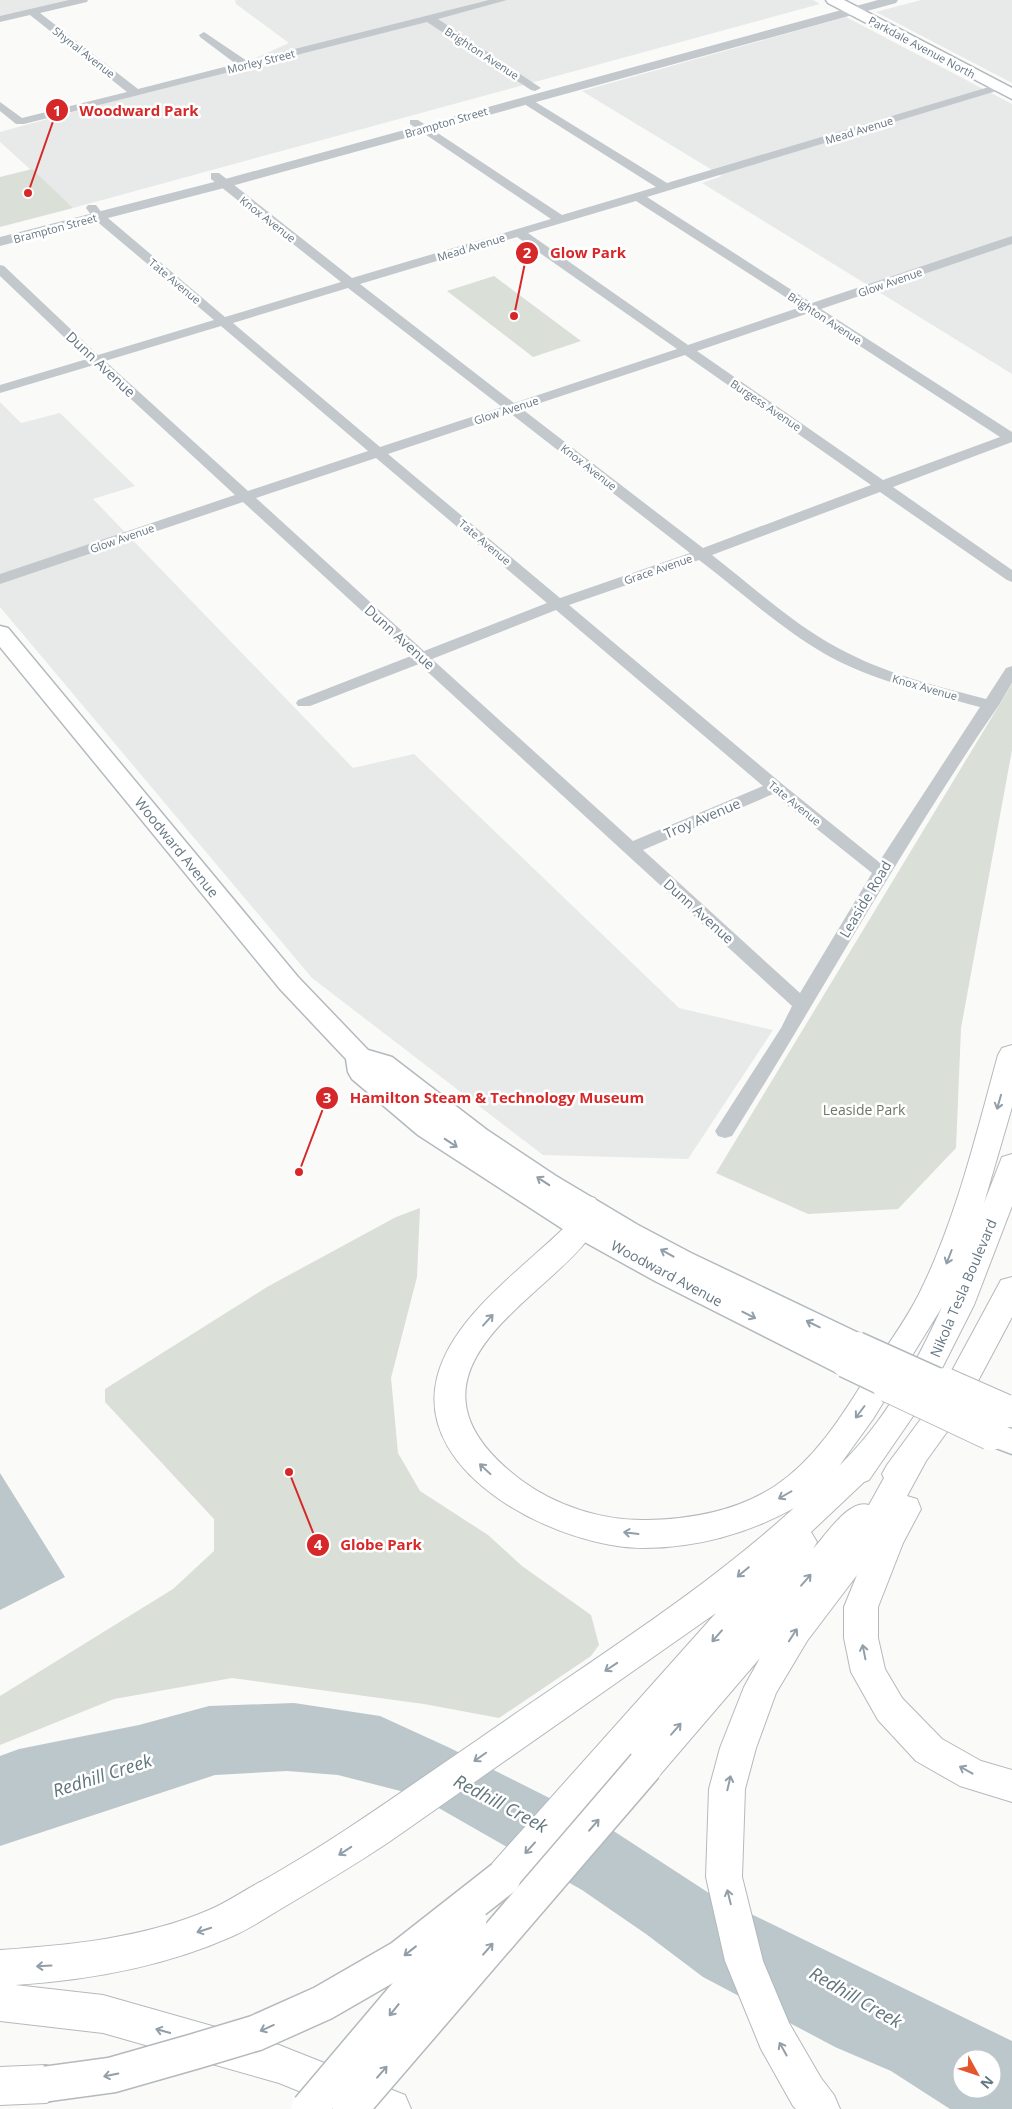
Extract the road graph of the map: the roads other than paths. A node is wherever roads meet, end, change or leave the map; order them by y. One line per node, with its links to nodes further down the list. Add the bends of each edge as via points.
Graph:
1 (83, 0): 5 (street)
2 (502, 0): 7 (street, Morley Street)
3 (892, 0): 4 (street, Brampton Street)
4 (844, 3): 10 (street, Brampton Street); 11 (main road, Parkdale Avenue North); 13 (street, Brampton Street)
5 (32, 12): 6 (street); 12 (street, Shynal Avenue)
6 (0, 19)
7 (430, 19): 9 (street, Morley Street); 10 (street, Brighton Avenue)
8 (204, 35): 9 (street)
9 (244, 65): 12 (street, Morley Street)
10 (535, 88): 15 (street, Brampton Street)
11 (1006, 90): 17 (street, Mead Avenue)
12 (136, 93): 14 (street, Morley Street, via 20,122)
13 (525, 100): 15 (street, Brampton Street); 17 (street)
14 (0, 105)
15 (419, 125): 16 (street, Brampton Street); 20 (street)
16 (219, 180): 19 (street, Brampton Street); 26 (street, Knox Avenue)
17 (666, 188): 18 (street, Mead Avenue)
18 (639, 197): 20 (street, Mead Avenue); 27 (street, Brighton Avenue)
19 (95, 212): 21 (street, Brampton Street); 24 (street, Brampton Street); 28 (street, Tate Avenue)
20 (561, 220): 22 (street, Mead Avenue)
21 (0, 232)
22 (520, 233): 26 (street, Mead Avenue); 29 (street, Burgess Avenue)
23 (1012, 240): 27 (street, Glow Avenue)
24 (0, 242)
25 (0, 269): 30 (street, Dunn Avenue)
26 (350, 283): 28 (street, Mead Avenue); 32 (street, Knox Avenue)
27 (810, 309): 29 (street, Glow Avenue); 33 (street, Brighton Avenue)
28 (223, 322): 30 (street, Mead Avenue); 34 (street, Tate Avenue)
29 (688, 351): 32 (street, Glow Avenue); 35 (street, Burgess Avenue)
30 (96, 360): 31 (street, Mead Avenue); 36 (street, Dunn Avenue)
31 (0, 389)
32 (512, 408): 34 (street, Glow Avenue); 37 (street, Knox Avenue)
33 (1012, 438): 35 (street, Grace Avenue)
34 (380, 452): 36 (street, Glow Avenue); 40 (street, Tate Avenue)
35 (882, 484): 37 (street, Grace Avenue); 38 (street, Burgess Avenue)
36 (245, 496): 39 (street, Glow Avenue); 42 (street, Dunn Avenue)
37 (701, 554): 40 (street, Grace Avenue); 45 (street, Knox Avenue, via 838,657 882,675)
38 (1012, 577)
39 (0, 579)
40 (558, 604): 42 (street, Grace Avenue); 46 (street, Tate Avenue)
41 (0, 633): 53 (main road, Woodward Avenue, via 293,987 360,1056 383,1063 477,1137 546,1183)
42 (422, 657): 44 (street, Grace Avenue); 47 (street, Dunn Avenue)
43 (1012, 672): 45 (street, Leaside Road)
44 (304, 703)
45 (991, 705): 48 (street, Leaside Road)
46 (775, 787): 47 (street, Troy Avenue); 48 (street, Tate Avenue)
47 (629, 849): 49 (street, Dunn Avenue)
48 (881, 872): 49 (street, Leaside Road)
49 (802, 1005): 51 (street, Leaside Road)
50 (1012, 1055): 53 (highway, one-way to 53, via 973,1194 936,1290 866,1403 821,1463 792,1492 758,1511 720,1526 680,1534 642,1535 581,1525 532,1505 477,1462 464,1445 449,1395 458,1359 485,1324)
51 (725, 1131)
52 (1012, 1164): 57 (highway, Nikola Tesla Boulevard, via 937,1352)
53 (584, 1217): 56 (main road, Woodward Avenue, bridge, via 665,1273)
54 (1012, 1288): 58 (highway, via 951,1402)
55 (1012, 1301): 59 (highway, one-way to 55, via 973,1775 930,1750 890,1709 868,1672 861,1638 861,1607 888,1540 1000,1335)
56 (1005, 1425)
57 (869, 1457): 60 (highway, one-way to 60, via 819,1521); 61 (highway, one-way to 61, via 798,1525 684,1617 304,1878 214,1926 139,1951 56,1965)
58 (910, 1461): 64 (highway, one-way to 58, via 776,2036 744,1961 724,1877 727,1789 738,1748 761,1687 795,1632 871,1531); 66 (highway, one-way to 58, bridge)
59 (1012, 1786)
60 (503, 1878): 63 (highway, one-way to 63, bridge, via 402,1958 323,2003 256,2033 112,2075 46,2084); 65 (highway, one-way to 65, bridge)
61 (0, 1968)
62 (0, 2002): 67 (highway, one-way to 62, via 279,2064 103,2014)
63 (0, 2086)
64 (813, 2100)
65 (309, 2109)
66 (350, 2109)
67 (391, 2109)

